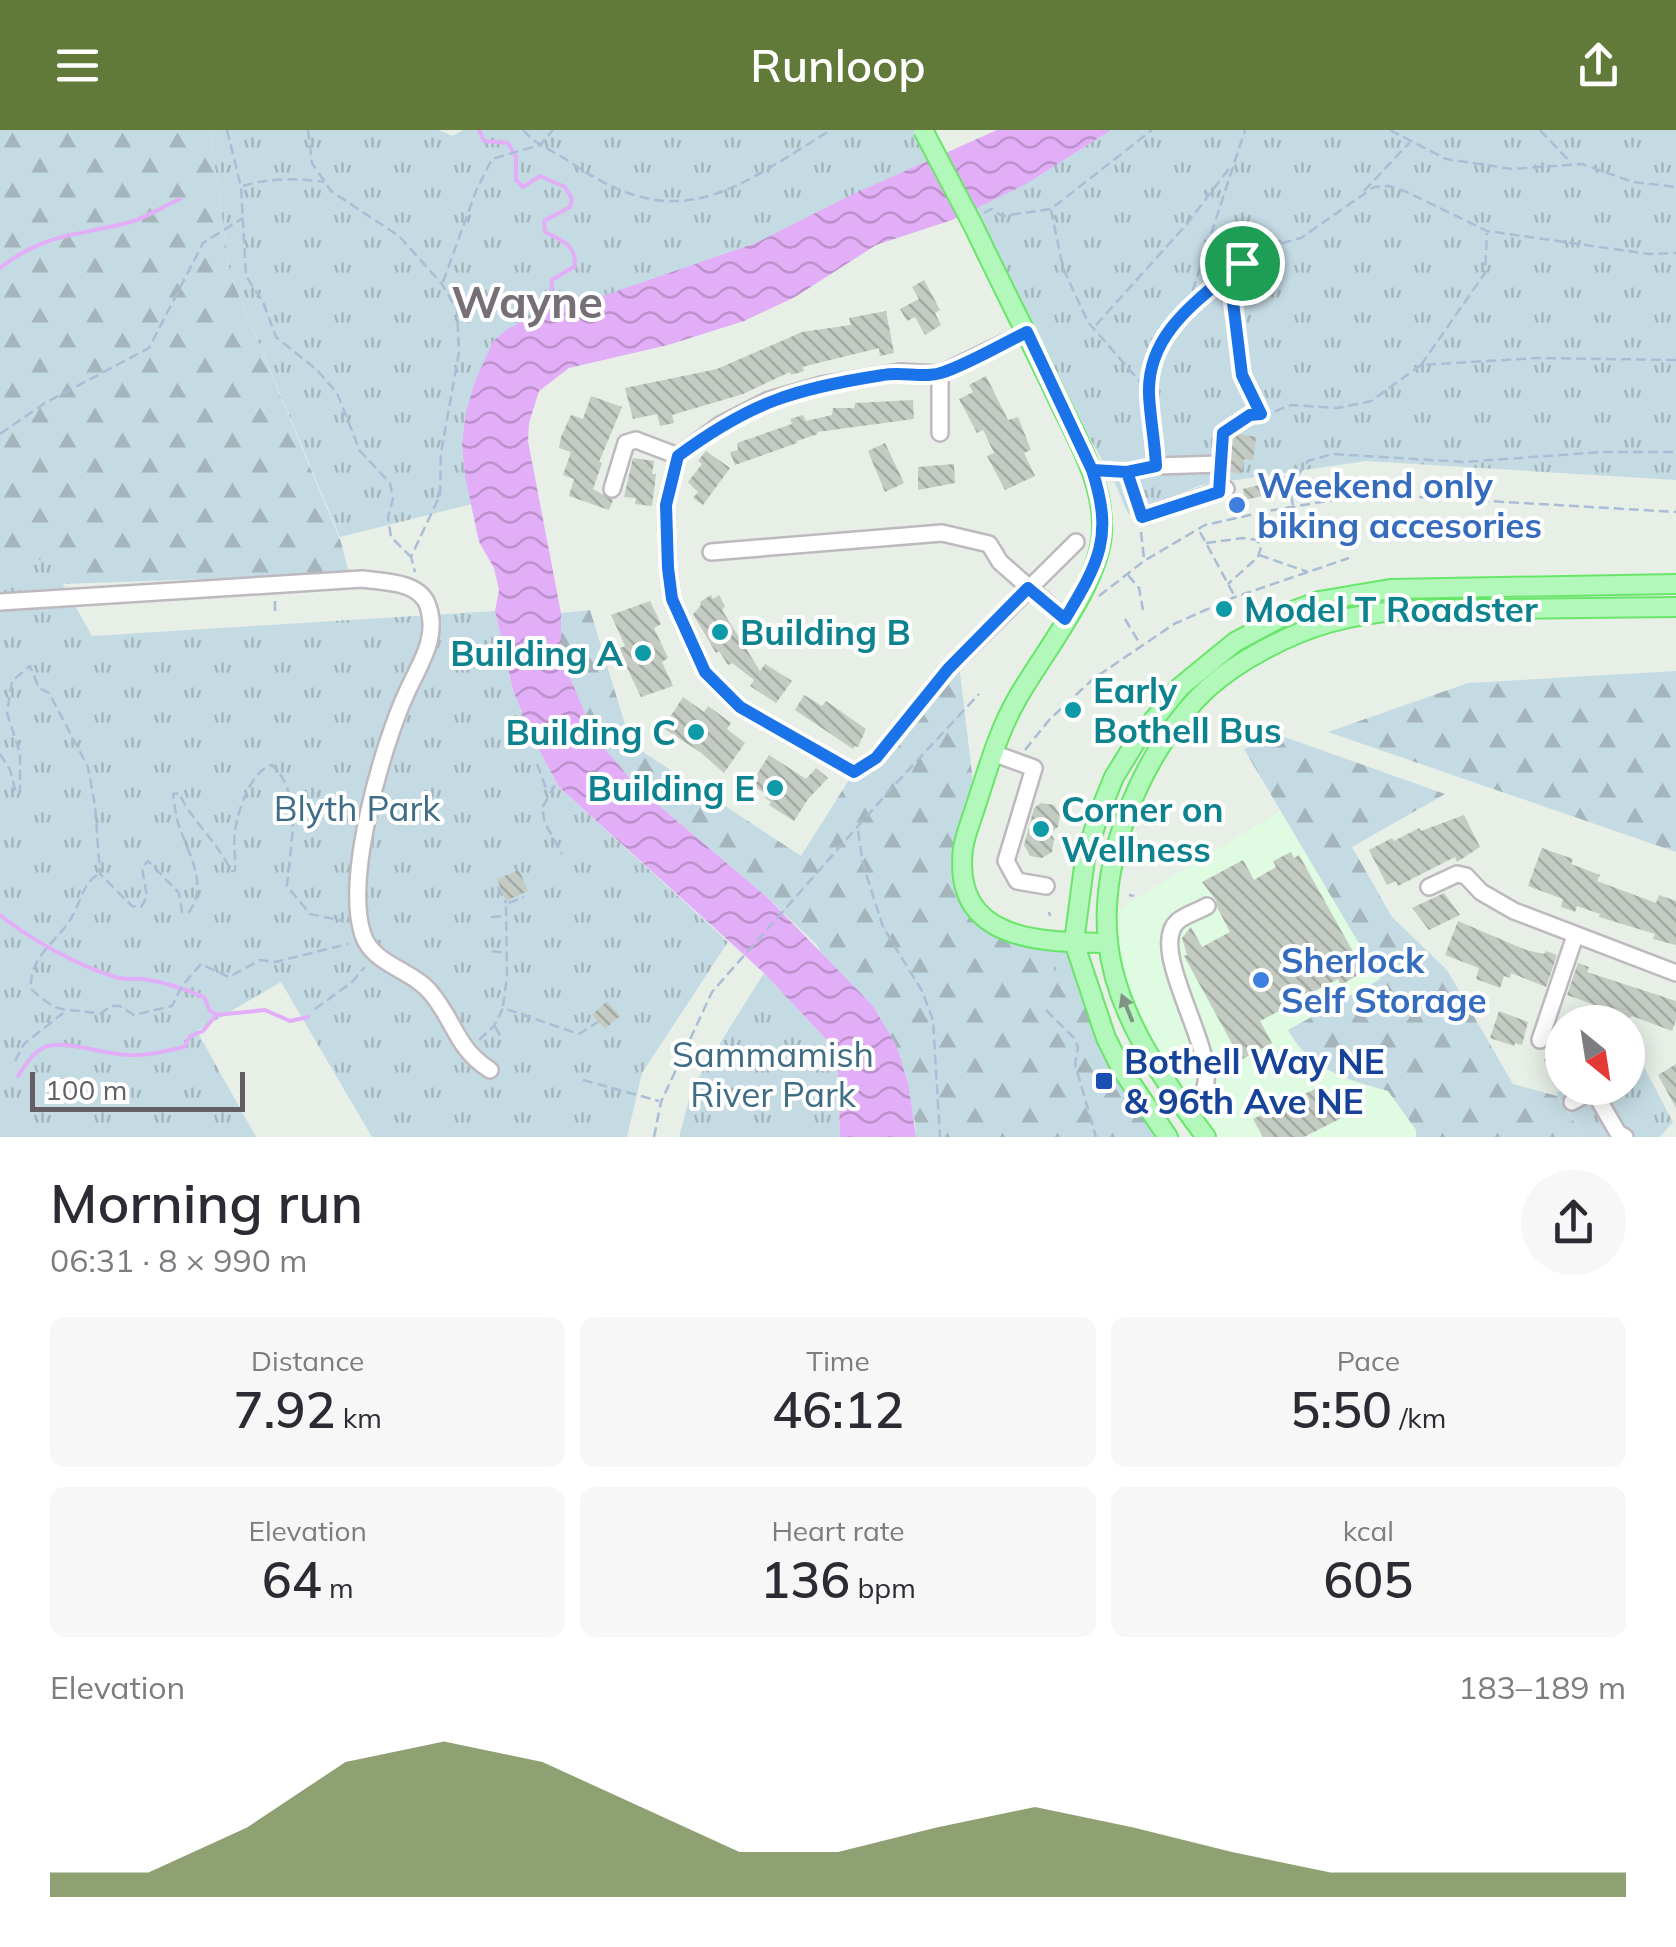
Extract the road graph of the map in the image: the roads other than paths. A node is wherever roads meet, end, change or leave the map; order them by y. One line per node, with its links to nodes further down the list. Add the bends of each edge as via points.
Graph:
1 (923, 130): 2 (main road, bridge, via 977,221)
2 (1027, 332): 3 (street); 7 (main road)
3 (940, 374): 4 (street); 5 (street, via 899,372 770,400)
4 (940, 433)
5 (678, 456): 9 (street, via 636,440 626,444); 14 (street, via 666,505 668,568 672,599 705,672 740,707 854,772 876,758 948,669)
6 (1220, 464): 8 (street)
7 (1092, 470): 8 (street); 18 (main road, via 1102,538 1096,568)
8 (1127, 472): 10 (street, via 1142,517)
9 (612, 489)
10 (1226, 489)
11 (1076, 542): 14 (street)
12 (712, 552): 14 (street, via 942,533 988,544)
13 (1676, 587): 17 (main road, via 1601,592 1590,598); 24 (main road, via 1390,589 1319,601 1235,642 1180,687 1114,777 1086,859)
14 (1028, 588): 18 (street)
15 (0, 602): 28 (street, via 362,578 410,586 422,596 430,643 406,692 372,798 359,882 362,932 376,954 431,992 472,1058)
16 (1676, 607): 17 (main road)
17 (1590, 608): 25 (main road, via 1387,610 1308,631 1261,652 1208,688 1162,744 1124,819)
18 (1065, 619): 19 (main road, via 1014,703)
19 (993, 753): 20 (street, via 1034,768 1006,860 1017,881); 24 (main road, via 963,846 962,880 974,908 993,924 1041,942)
20 (1046, 886)
21 (1429, 887): 23 (street, via 1458,874 1514,911)
22 (1206, 906): 30 (street, via 1177,921 1171,934 1170,953 1205,1072 1206,1085)
23 (1574, 936): 26 (street); 27 (street)
24 (1074, 942): 25 (main road); 31 (main road, via 1114,1054)
25 (1108, 943): 30 (main road, one-way to 25, via 1142,1044)
26 (1676, 973)
27 (1540, 1040)
28 (490, 1070)
29 (1604, 1105): 33 (street)
30 (1186, 1110): 32 (main road)
31 (1168, 1137)
32 (1206, 1137)
33 (1624, 1137)

